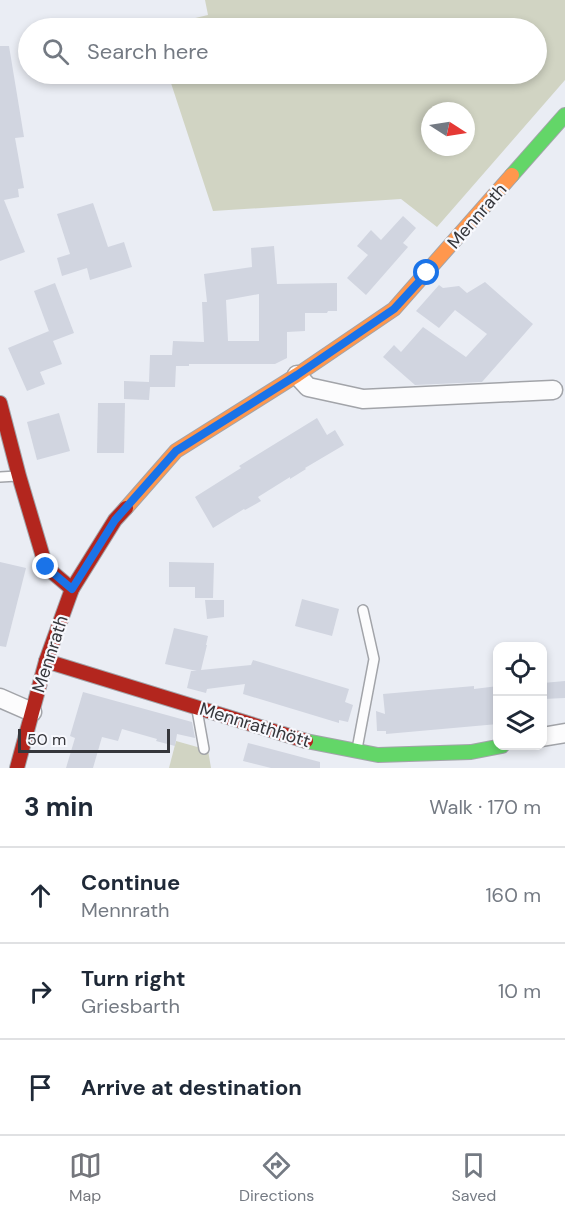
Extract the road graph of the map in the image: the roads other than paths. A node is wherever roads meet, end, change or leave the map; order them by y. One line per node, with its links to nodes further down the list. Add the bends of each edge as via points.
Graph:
1 (565, 115): 2 (main road, Mennrath, via 394,309)
2 (297, 375): 3 (street, via 308,387 363,399); 7 (main road, Mennrath, via 176,451 115,520)
3 (553, 390)
4 (0, 403): 5 (main road)
5 (19, 476): 6 (lane); 7 (main road, via 46,567)
6 (0, 477)
7 (72, 589): 9 (main road, Mennrath)
8 (363, 610): 17 (lane, via 374,659)
9 (46, 661): 11 (main road, Mennrathhött); 12 (main road, Mennrath)
10 (0, 698): 12 (street, Mennrath)
11 (197, 708): 15 (lane); 17 (main road, Mennrathhött, via 314,743)
12 (33, 712): 19 (main road, Mennrath)
13 (565, 733): 14 (street)
14 (547, 736)
15 (204, 749)
16 (493, 750): 18 (main road, Mennrathhött)
17 (356, 751): 18 (main road, Mennrathhött)
18 (470, 760)
19 (17, 768)

